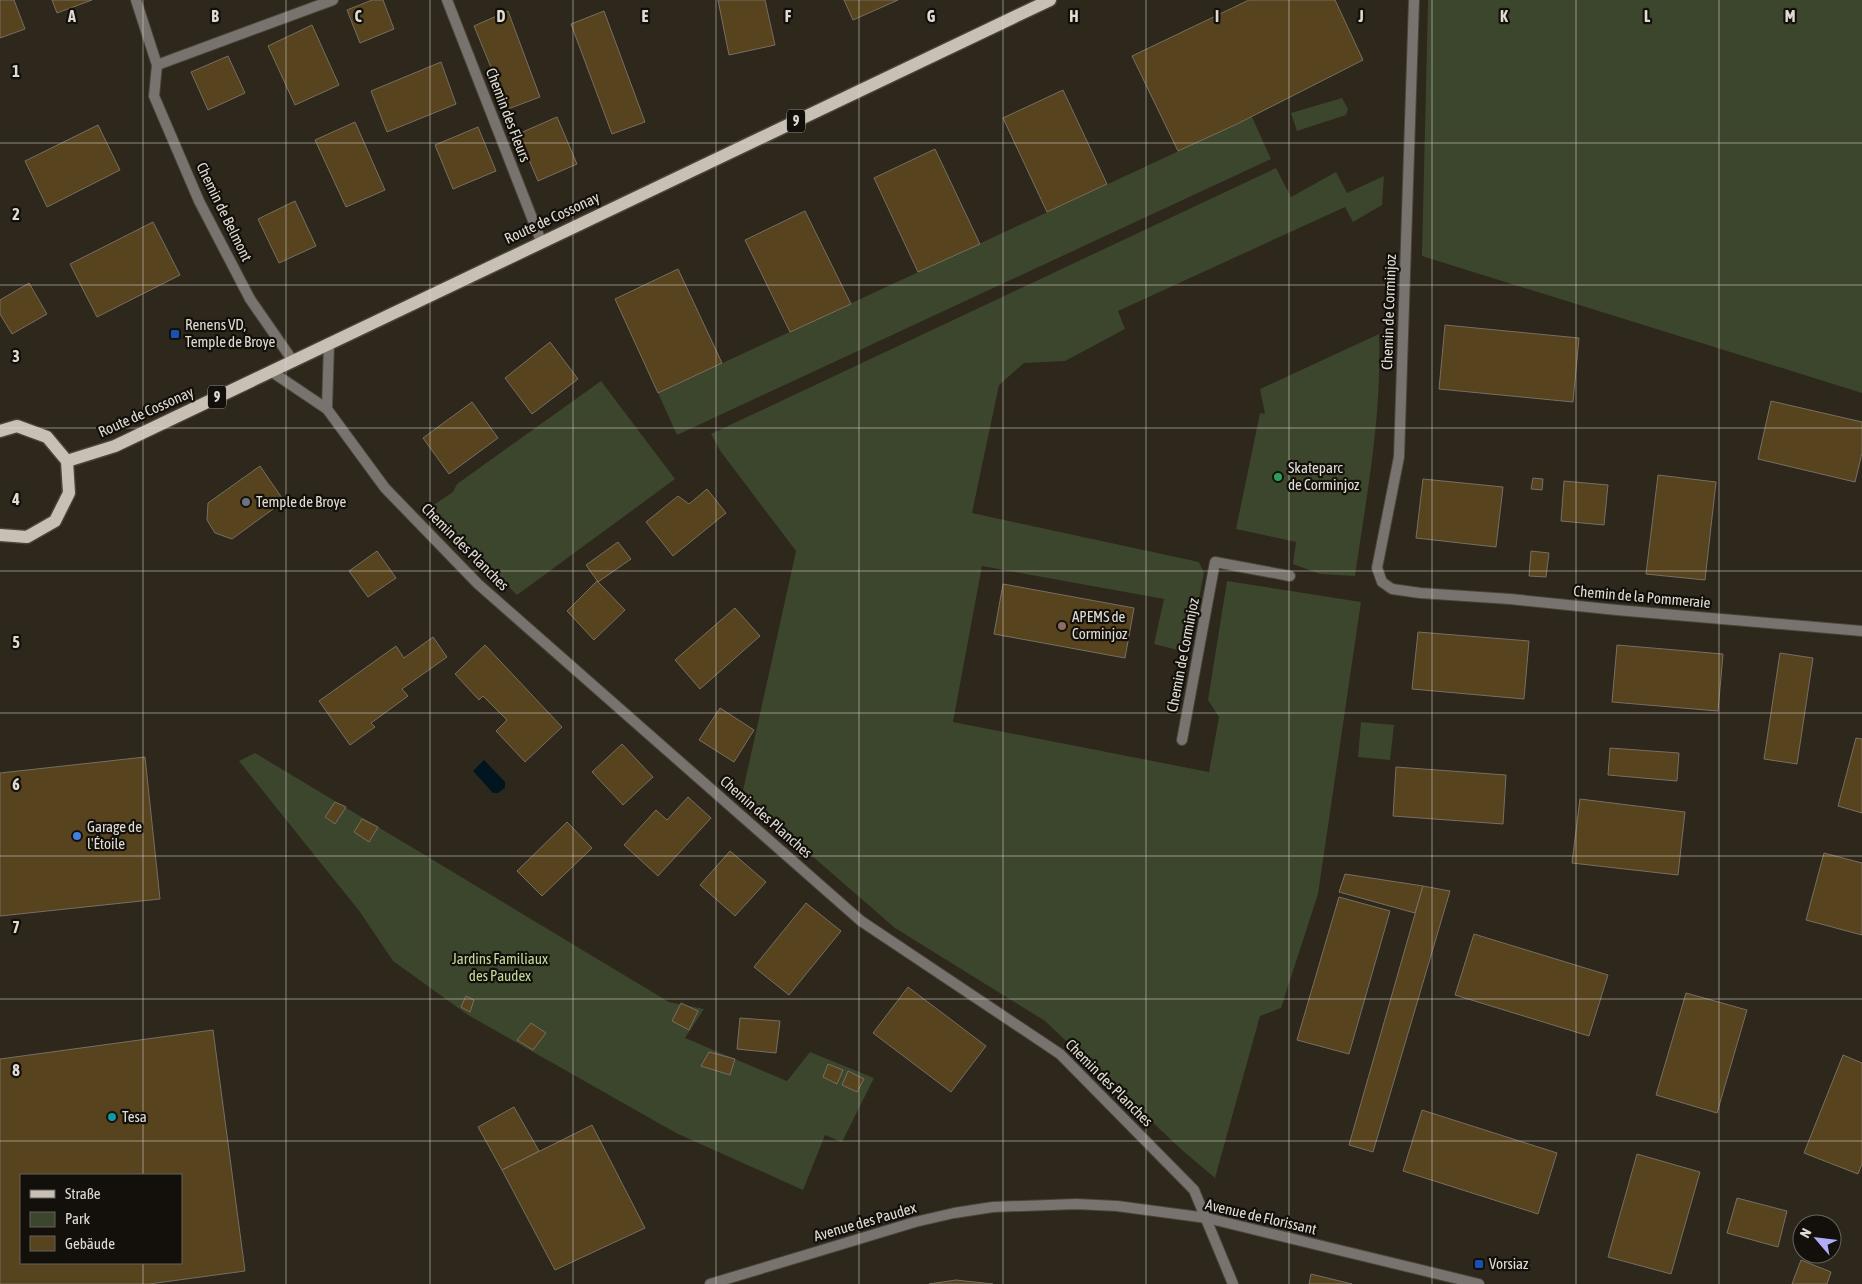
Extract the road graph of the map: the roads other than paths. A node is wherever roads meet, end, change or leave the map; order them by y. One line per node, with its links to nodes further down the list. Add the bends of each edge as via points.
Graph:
1 (136, 0): 6 (street, Chemin de Belmont)
2 (333, 0): 6 (street)
3 (447, 0): 7 (street, Chemin des Fleurs)
4 (1050, 0): 7 (main road, Route de Cossonay / 9)
5 (1414, 0): 16 (street, Chemin de Corminjoz, via 1399,457 1377,568 1382,582 1392,589)
6 (158, 65): 9 (street, Chemin de Belmont, via 154,96 200,200 250,299)
7 (541, 241): 8 (main road, Route de Cossonay / 9)
8 (329, 343): 9 (main road, Route de Cossonay / 9); 11 (street)
9 (293, 361): 10 (main road, Route de Cossonay / 9)
10 (272, 372): 11 (street, Chemin des Planches); 13 (main road, Route de Cossonay / 9, via 115,446)
11 (327, 409): 20 (street, Chemin des Planches, via 384,488 478,584 861,921 1060,1054 1194,1190)
12 (0, 431): 13 (main road, via 17,426 47,437)
13 (67, 462): 14 (main road, via 69,493 55,521 27,537)
14 (0, 535)
15 (1290, 576): 18 (street, Chemin de Corminjoz, via 1215,562)
16 (1420, 593): 17 (street, Chemin de la Pommeraie)
17 (1862, 630)
18 (1182, 740)
19 (1032, 1204): 20 (street, Avenue de Florissant, via 1117,1206); 21 (street, Avenue des Paudex, via 964,1211 916,1222)
20 (1207, 1218): 22 (street, Chemin des Planches); 23 (street, Avenue de Florissant)
21 (710, 1284)
22 (1233, 1284)
23 (1479, 1284)

